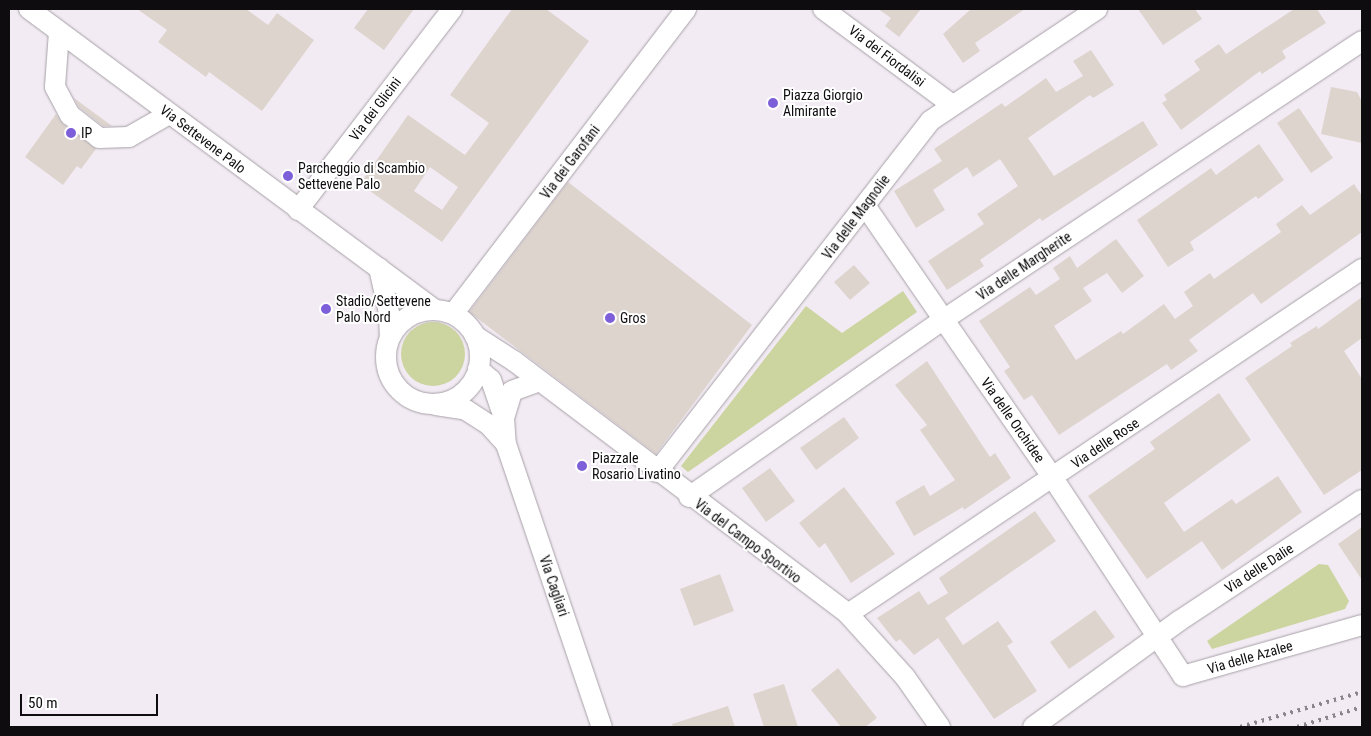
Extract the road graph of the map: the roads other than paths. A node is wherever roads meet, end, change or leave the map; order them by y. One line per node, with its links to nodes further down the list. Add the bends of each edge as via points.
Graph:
1 (29, 9): 6 (street, Via Settevene Palo)
2 (452, 9): 11 (street, Via dei Glicini)
3 (686, 9): 14 (street, Via dei Garofani)
4 (823, 9): 8 (street, Via dei Fiordalisi)
5 (1097, 9): 8 (street, Via delle Magnolie)
6 (60, 32): 9 (street, Via Settevene Palo); 9 (street, via 55,87 70,115 99,138 129,137)
7 (1362, 41): 15 (street, Via delle Margherite)
8 (951, 104): 10 (street, Via delle Magnolie, via 922,130)
9 (169, 114): 11 (street, Via Settevene Palo)
10 (866, 207): 15 (street, Via delle Orchidee); 23 (street, Via delle Magnolie)
11 (298, 210): 12 (street, Via Settevene Palo)
12 (379, 268): 14 (street, Via Settevene Palo); 16 (street, via 388,305)
13 (1362, 269): 24 (street, Via delle Rose)
14 (444, 312): 16 (street, via 408,316); 17 (street, via 466,324)
15 (943, 320): 24 (street, Via delle Orchidee); 25 (street, Via delle Margherite)
16 (390, 336): 20 (street, via 385,360 393,384 410,399)
17 (475, 336): 18 (street, via 479,347); 19 (street, Via del Campo Sportivo, via 514,361)
18 (478, 369): 19 (street, Via del Campo Sportivo, via 495,369); 20 (street, via 462,394); 21 (street, Via Cagliari, via 491,380)
19 (535, 380): 21 (street, via 512,392); 23 (street, Via del Campo Sportivo)
20 (434, 404): 22 (street, Via Cagliari, via 466,410 489,425)
21 (504, 418): 22 (street, Via Cagliari)
22 (506, 444): 30 (street, Via Cagliari)
23 (657, 472): 25 (street, Via del Campo Sportivo)
24 (1054, 478): 27 (street, Via delle Rose); 29 (street, Via delle Orchidee)
25 (689, 496): 27 (street, Via del Campo Sportivo)
26 (1362, 500): 29 (street, Via delle Dalie)
27 (848, 614): 31 (street, Via del Campo Sportivo, via 905,677)
28 (1362, 625): 29 (street, Via delle Azalee, via 1183,676)
29 (1157, 637): 32 (street)
30 (602, 727)
31 (940, 727)
32 (1033, 727)

